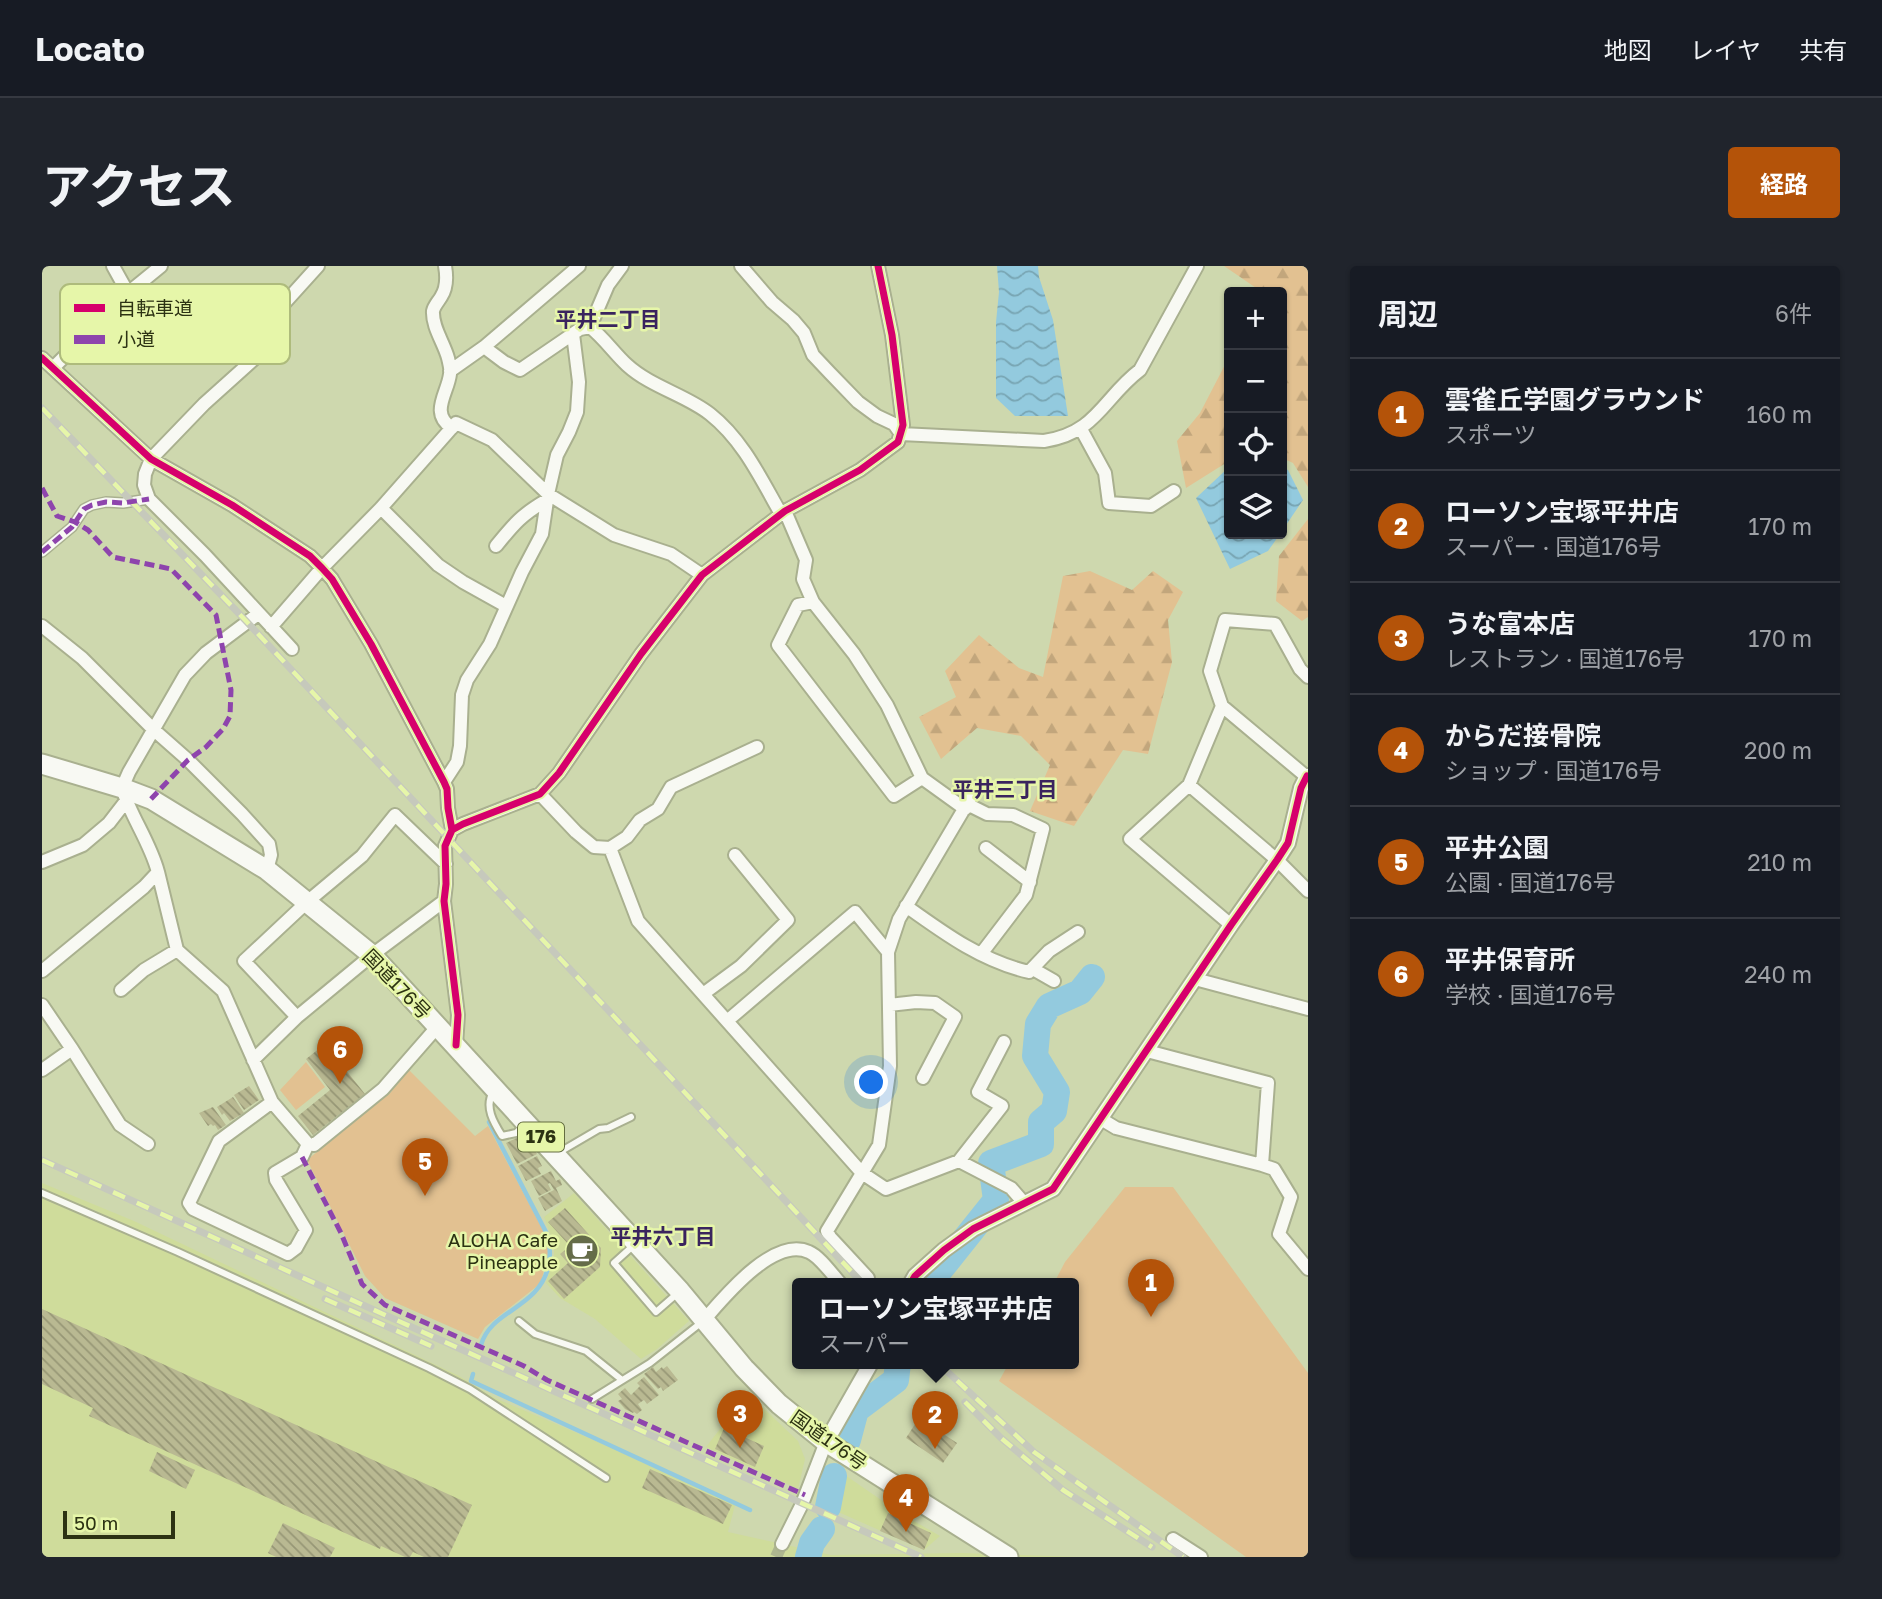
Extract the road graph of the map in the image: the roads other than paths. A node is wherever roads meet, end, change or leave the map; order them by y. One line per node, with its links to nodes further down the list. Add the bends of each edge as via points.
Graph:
1 (113, 266): 10 (street)
2 (160, 266): 11 (street)
3 (318, 266): 12 (street)
4 (445, 266): 20 (street, via 443,294 433,308)
5 (579, 266): 15 (street)
6 (622, 266): 13 (street, via 608,285)
7 (741, 266): 23 (street, via 804,333 813,355 829,373)
8 (878, 266): 23 (street, via 893,348)
9 (1197, 266): 22 (street, via 1140,370)
10 (123, 284)
11 (139, 284)
12 (290, 297)
13 (590, 327): 14 (street); 29 (street, via 647,380 710,414 739,443)
14 (573, 334): 15 (street, via 520,370); 26 (street, via 579,382 577,412 557,456)
15 (484, 347): 20 (street)
16 (42, 358): 19 (street)
17 (60, 361): 19 (street)
18 (248, 364): 24 (street)
19 (54, 367): 24 (street)
20 (450, 371): 21 (street, via 441,413)
21 (453, 428): 26 (street, via 456,423 492,440); 28 (street)
22 (1081, 429): 23 (street, via 1044,441); 25 (street, via 1105,473 1109,503 1151,506)
23 (901, 433): 29 (street, via 898,442 860,470)
24 (151, 459): 27 (street, via 144,485); 32 (street, via 232,505)
25 (1174, 491)
26 (547, 497): 30 (street, via 517,520); 33 (street, via 614,535 671,554); 35 (street, via 542,534)
27 (149, 499): 31 (street, via 92,505); 36 (street)
28 (381, 508): 32 (street); 35 (street, via 438,565)
29 (783, 513): 33 (street); 34 (street, via 806,560 803,579)
30 (496, 546)
31 (42, 552)
32 (322, 568): 38 (street); 47 (street, via 371,644)
33 (702, 575): 51 (street)
34 (813, 602): 46 (street, via 887,705); 46 (street, via 798,605 778,645 894,796)
35 (506, 606): 47 (street, via 490,644 467,680 457,762)
36 (258, 614): 38 (street); 42 (street, via 205,653 185,675)
37 (42, 626): 42 (street, via 82,658)
38 (271, 627): 39 (street)
39 (292, 649)
40 (1308, 677): 41 (street, via 1275,624 1225,620 1210,671)
41 (1222, 706): 45 (street); 48 (street)
42 (154, 730): 50 (street, via 129,772); 60 (street, via 269,844)
43 (757, 747): 54 (street, via 671,787 658,809)
44 (42, 764): 50 (highway, 国道176号 / 176)
45 (1308, 777): 57 (street, via 1301,788 1288,843)
46 (922, 778): 52 (street)
47 (444, 782): 53 (street)
48 (1189, 785): 57 (street); 67 (street, via 1130,839)
49 (977, 788): 52 (street)
50 (125, 794): 58 (street, via 109,823 83,845); 60 (highway, 国道176号 / 176, via 151,799); 61 (street)
51 (540, 794): 53 (street); 54 (street, via 594,847)
52 (966, 807): 62 (street, via 1013,815 1043,829); 66 (street)
53 (453, 830): 59 (street, via 445,846)
54 (610, 848): 78 (street, via 638,921)
55 (986, 848): 62 (street)
56 (734, 855): 78 (street, via 788,919 741,966)
57 (1278, 860): 63 (street); 67 (street)
58 (42, 862)
59 (446, 864): 64 (street); 65 (street, via 395,815 362,856)
60 (267, 870): 65 (highway, 国道176号 / 176)
61 (158, 872): 69 (street); 74 (street)
62 (1030, 882): 71 (street, via 1026,895)
63 (1308, 891)
64 (444, 901): 72 (street); 86 (street, via 458,1015)
65 (307, 902): 72 (highway, 国道176号 / 176); 82 (street, via 244,961)
66 (906, 906): 70 (street); 71 (street)
67 (1231, 925): 75 (street)
68 (1078, 932): 73 (street, via 1049,951)
69 (177, 950): 77 (street); 89 (street, via 223,992)
70 (888, 952): 80 (street); 83 (street, via 855,912)
71 (981, 954): 73 (street, via 1014,969)
72 (372, 955): 82 (street); 84 (highway, 国道176号 / 176)
73 (1034, 969): 76 (street)
74 (42, 971)
75 (1195, 979): 81 (street); 88 (street)
76 (1054, 981)
77 (121, 990)
78 (703, 994): 83 (street)
79 (42, 1005): 87 (street)
80 (889, 1006): 91 (street, via 935,1003 955,1017); 102 (street, via 890,1066 879,1144)
81 (1308, 1009)
82 (298, 1017): 89 (street)
83 (727, 1021): 102 (street)
84 (438, 1026): 86 (highway, 国道176号 / 176); 98 (street, via 383,1089 314,1145)
85 (1004, 1042): 100 (street, via 978,1092 1002,1106)
86 (456, 1045): 92 (highway, 国道176号 / 176)
87 (72, 1049): 90 (street); 97 (street, via 120,1125)
88 (1147, 1051): 95 (street); 101 (street, via 1268,1083)
89 (253, 1060): 93 (street)
90 (42, 1070)
91 (923, 1078)
92 (496, 1088): 96 (highway, 国道176号 / 176); 96 (lane, via 489,1098 491,1116 502,1136 516,1133)
93 (272, 1102): 98 (street); 98 (street, via 219,1140 189,1203 193,1209 288,1254 306,1230 275,1173 302,1157)
94 (631, 1117): 99 (lane, via 598,1129)
95 (1101, 1119): 101 (street, via 1116,1128); 104 (street, via 1053,1189)
96 (527, 1123): 99 (highway, 国道176号 / 176)
97 (148, 1144)
98 (308, 1144)
99 (556, 1154): 105 (highway, 国道176号 / 176)
100 (959, 1161): 102 (street, via 886,1189); 104 (street, via 1011,1188)
101 (1262, 1165): 106 (street, via 1274,1169 1291,1197 1279,1234)
102 (862, 1172): 108 (street, via 827,1231)
103 (42, 1193): 117 (lane, via 460,1384)
104 (1024, 1203): 109 (street, via 973,1229)
105 (636, 1243): 110 (highway, 国道176号 / 176); 110 (lane, via 614,1264 656,1312)
106 (1308, 1269)
107 (835, 1278): 111 (street, via 812,1252 780,1252 730,1290)
108 (868, 1278)
109 (914, 1278)
110 (680, 1291): 111 (highway, 国道176号 / 176)
111 (705, 1319): 114 (lane); 116 (highway, 国道176号 / 176, via 779,1404)
112 (519, 1321): 114 (lane, via 535,1334 586,1351)
113 (868, 1369): 116 (street)
114 (622, 1380): 115 (lane)
115 (592, 1399)
116 (826, 1443): 119 (street); 120 (highway, 国道176号 / 176)
117 (606, 1478)
118 (1173, 1539): 121 (street)
119 (782, 1544)
120 (1008, 1557)
121 (1201, 1557)

